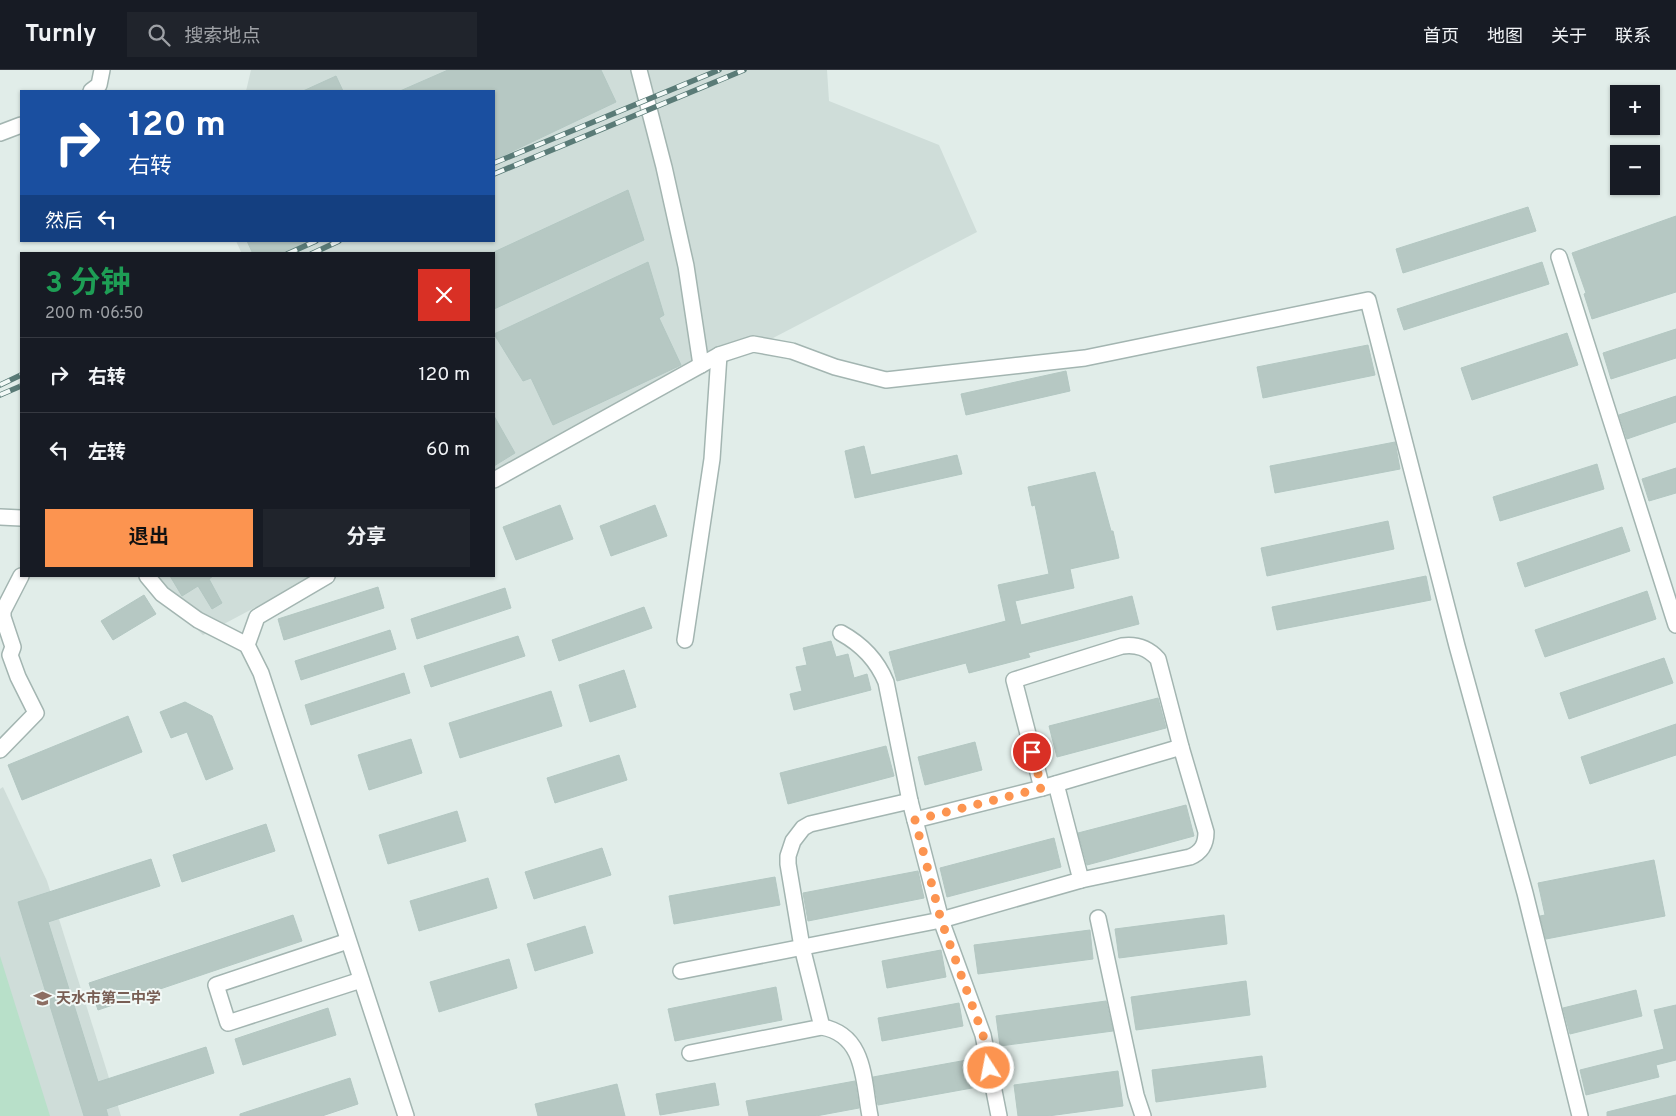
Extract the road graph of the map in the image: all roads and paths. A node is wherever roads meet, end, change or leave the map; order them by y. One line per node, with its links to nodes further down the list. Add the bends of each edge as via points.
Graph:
1 (102, 70): 3 (street, via 99,85)
2 (639, 70): 8 (street, via 686,266)
3 (92, 90)
4 (20, 125): 5 (street)
5 (0, 133)
6 (1560, 257): 15 (street)
7 (719, 355): 8 (street); 17 (street, via 712,459); 37 (street, via 753,344 792,351 835,368 886,380 1085,358 1368,300)
8 (701, 365): 9 (street)
9 (495, 479)
10 (0, 518): 11 (street)
11 (20, 518)
12 (20, 577): 20 (street, via 2,617 13,647 10,655 36,712)
13 (148, 577): 18 (street, via 162,594 198,620)
14 (325, 577): 18 (street, via 257,617)
15 (1676, 624)
16 (841, 633): 22 (street, via 861,645 882,672)
17 (685, 640)
18 (247, 645): 27 (street, via 261,673)
19 (1181, 746): 21 (street); 21 (street, via 1158,659 1142,647 1122,646 1014,680); 24 (street, via 1206,832 1201,850 1190,858)
20 (0, 750)
21 (1049, 786): 23 (street); 24 (street)
22 (910, 801): 23 (street); 28 (street, via 818,822 797,834 789,848 788,864)
23 (915, 820): 26 (street)
24 (1081, 880): 26 (street)
25 (1098, 918): 36 (street)
26 (941, 920): 28 (street); 35 (street, via 983,1035)
27 (348, 941): 30 (street); 30 (street, via 216,985 228,1023)
28 (802, 947): 29 (street); 31 (street)
29 (681, 971)
30 (361, 980): 33 (street)
31 (822, 1027): 32 (street); 34 (street, via 838,1032 855,1048)
32 (690, 1053)
33 (406, 1116)
34 (870, 1116)
35 (999, 1116)
36 (1143, 1116)
37 (1580, 1116)

